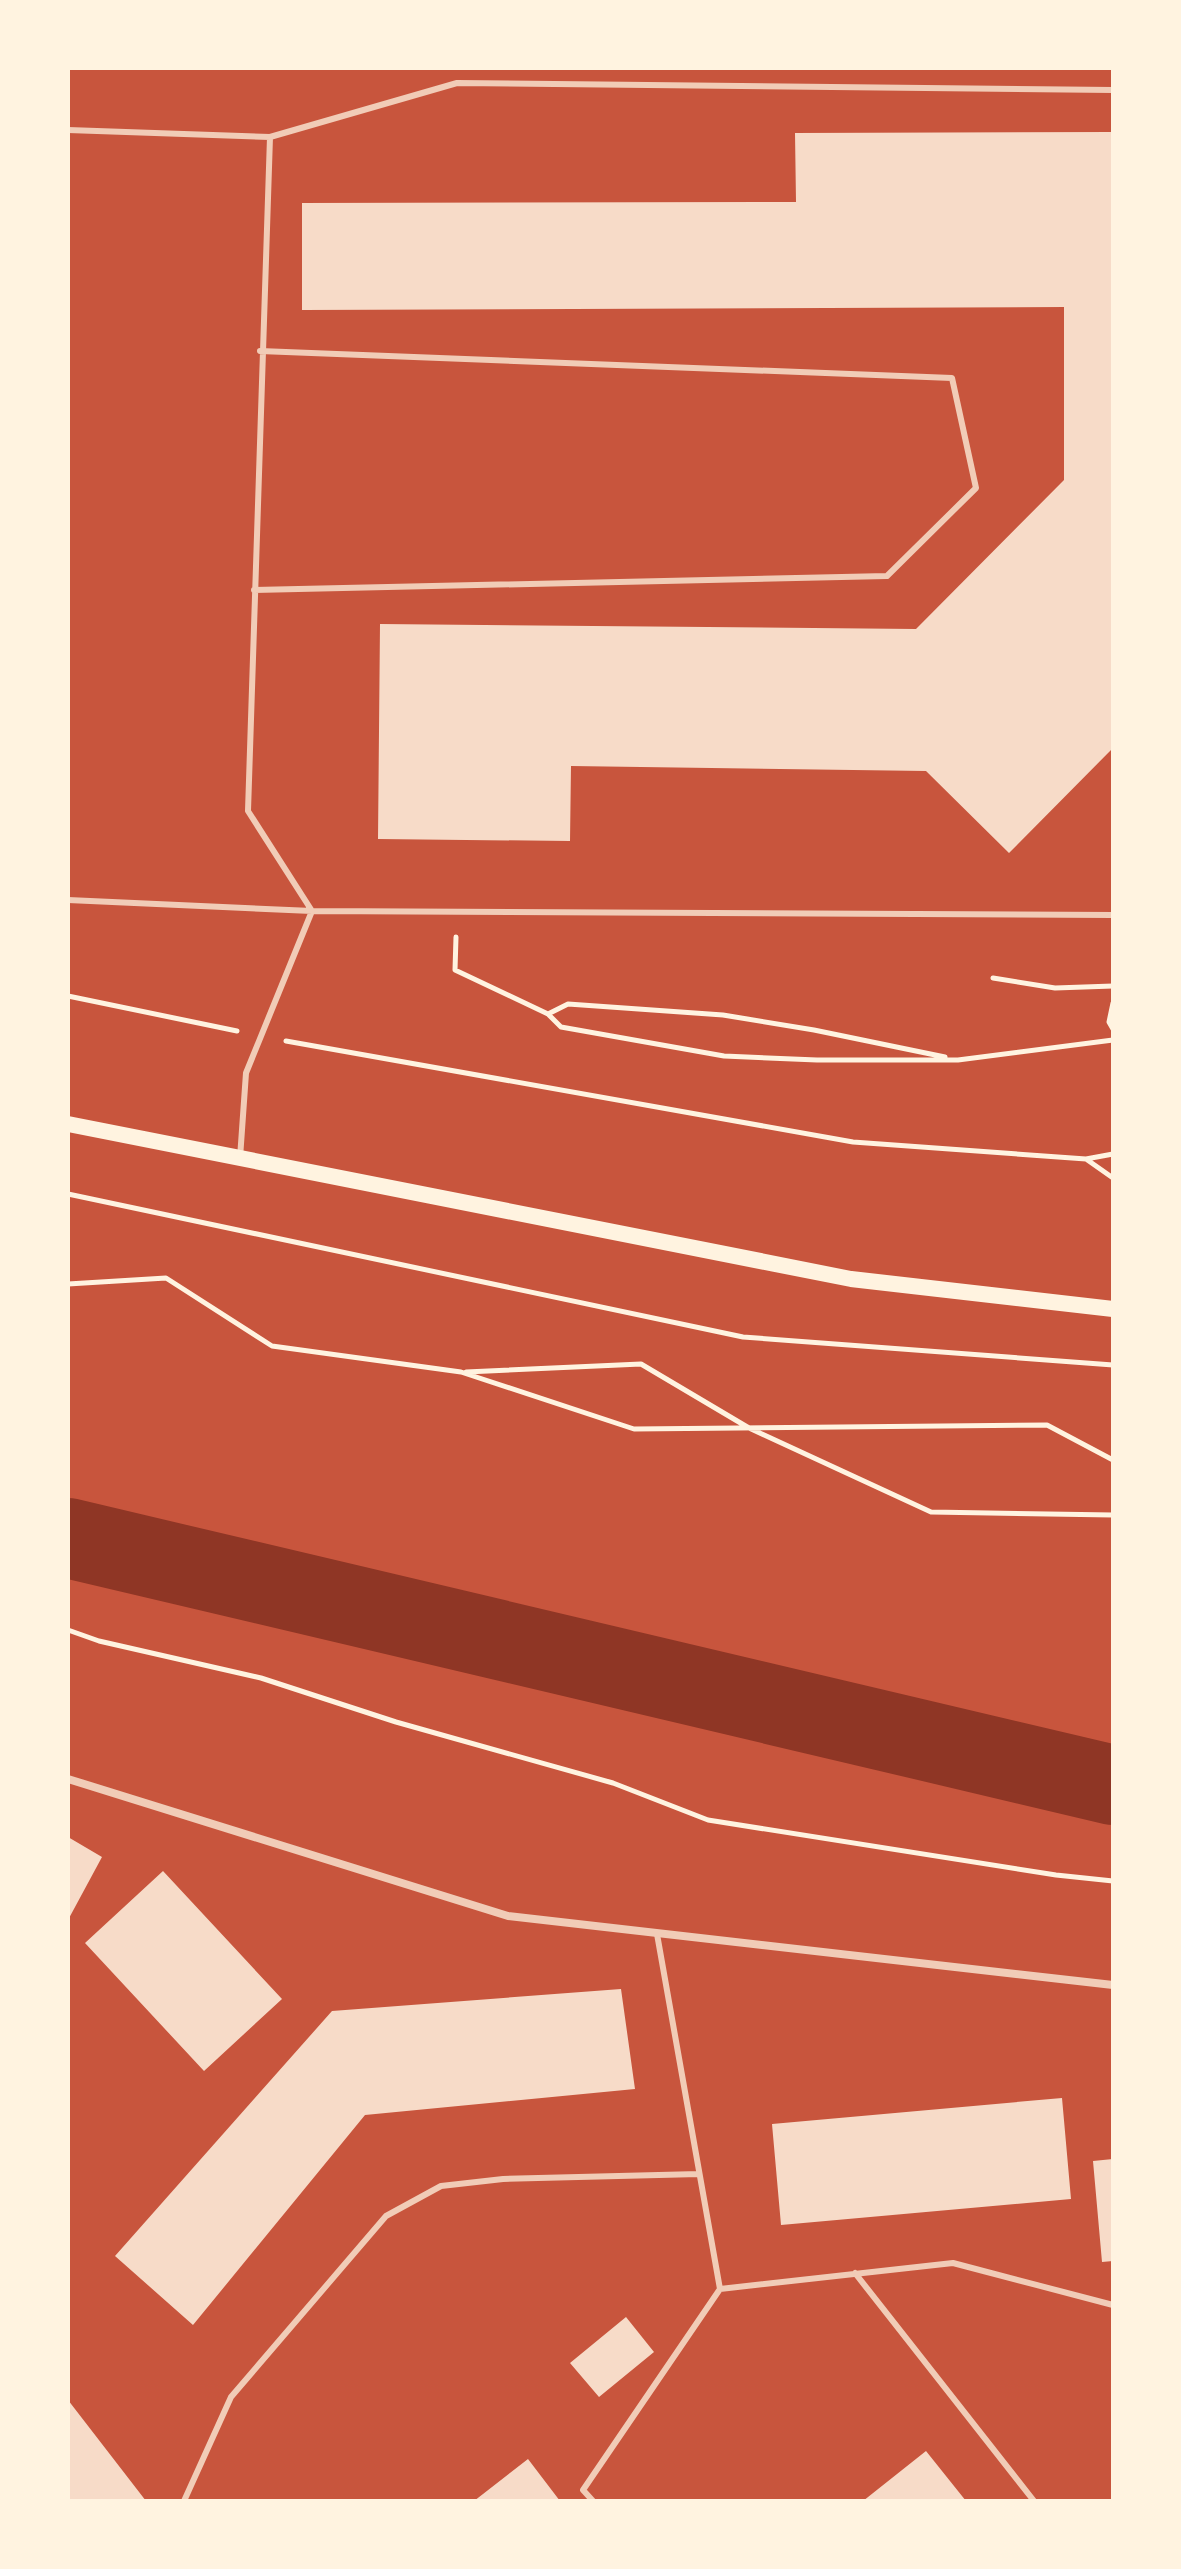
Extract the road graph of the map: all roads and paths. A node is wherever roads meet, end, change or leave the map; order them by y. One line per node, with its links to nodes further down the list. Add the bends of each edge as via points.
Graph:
1 (1113, 90): 3 (lane, via 457,83)
2 (68, 130): 3 (lane)
3 (270, 137): 4 (lane)
4 (260, 351): 5 (lane); 5 (lane, via 952,378 976,488 887,576)
5 (254, 590): 7 (lane, via 248,811)
6 (68, 900): 7 (lane)
7 (312, 911): 8 (lane); 16 (lane)
8 (457, 912): 9 (lane); 14 (path, via 455,970)
9 (1113, 915)
10 (993, 978): 11 (path, via 1055,988)
11 (1113, 986)
12 (68, 996): 16 (path)
13 (1113, 1003): 15 (path)
14 (548, 1014): 18 (path, via 568,1004 723,1015); 18 (path, via 561,1027 724,1056)
15 (1113, 1029)
16 (261, 1036): 21 (lane, via 246,1073); 22 (path, via 853,1142)
17 (1113, 1040): 18 (path)
18 (958, 1060)
19 (68, 1124): 21 (main road)
20 (1113, 1154): 22 (path)
21 (240, 1158): 26 (main road, via 851,1279)
22 (1086, 1159): 23 (path)
23 (1113, 1178)
24 (68, 1194): 27 (path, via 743,1337)
25 (68, 1284): 28 (path, via 166,1278 272,1346)
26 (1113, 1309)
27 (1113, 1365)
28 (461, 1372): 29 (path, via 634,1429); 29 (path, via 641,1364)
29 (749, 1428): 30 (path, via 1047,1425); 31 (path, via 931,1512)
30 (1113, 1460)
31 (1113, 1515)
32 (68, 1630): 34 (path, via 261,1678 613,1783 708,1820)
33 (68, 1779): 35 (street, via 508,1916)
34 (1113, 1881)
35 (657, 1934): 36 (street); 37 (lane)
36 (1113, 1985)
37 (699, 2174): 39 (lane); 41 (lane, via 503,2179 441,2186 386,2216 231,2397)
38 (855, 2273): 39 (lane); 40 (lane, via 953,2263); 43 (lane)
39 (720, 2289): 42 (lane, via 583,2490)
40 (1113, 2305)
41 (184, 2501)
42 (593, 2501)
43 (1034, 2501)

